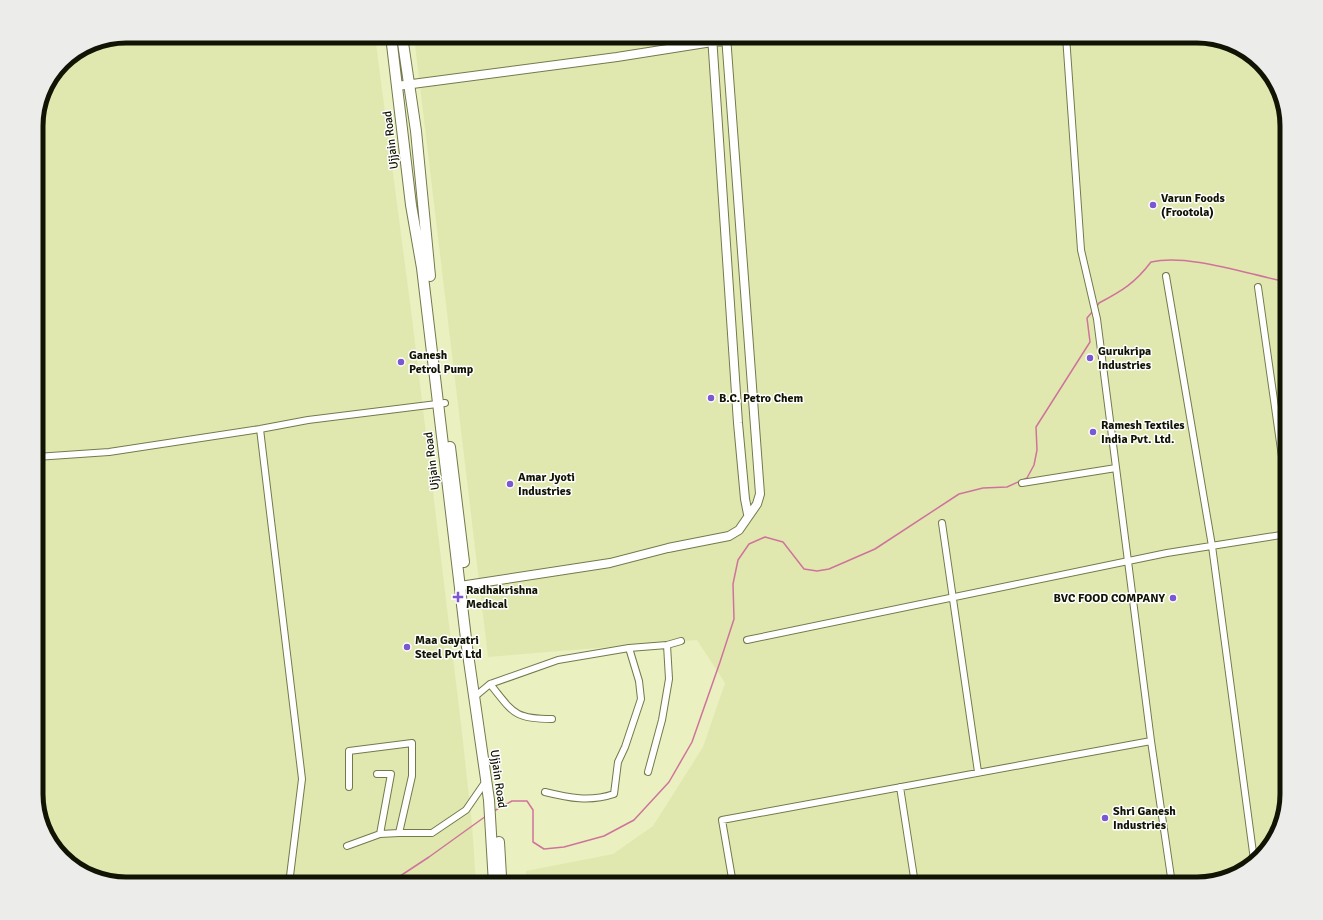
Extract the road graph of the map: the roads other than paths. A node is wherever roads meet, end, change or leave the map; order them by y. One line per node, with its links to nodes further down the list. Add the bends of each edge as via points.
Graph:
1 (392, 43): 8 (main road, Ujjain Road)
2 (403, 43): 7 (main road, Ujjain Road)
3 (692, 43): 7 (street, via 617,58)
4 (712, 43): 17 (street, via 738,423 744,499)
5 (726, 43): 17 (street, via 760,494 757,504)
6 (1066, 43): 15 (street, via 1080,250 1094,298)
7 (409, 85): 8 (street); 11 (main road, Ujjain Road, via 416,131)
8 (397, 86): 11 (main road, Ujjain Road)
9 (1166, 276): 20 (street)
10 (1258, 287): 13 (street)
11 (442, 404): 12 (street, via 308,420); 22 (main road, Ujjain Road)
12 (260, 429): 14 (street, via 109,452); 45 (street, via 302,779)
13 (1280, 443)
14 (43, 457)
15 (1116, 468): 16 (street); 21 (street)
16 (1022, 483)
17 (748, 514): 22 (street, via 739,530 715,540 668,548 610,563)
18 (942, 523): 23 (street)
19 (1280, 535): 20 (street)
20 (1212, 546): 21 (street); 44 (street)
21 (1128, 561): 23 (street); 31 (street)
22 (463, 586): 29 (main road, Ujjain Road); 35 (main road, Ujjain Road)
23 (953, 598): 24 (street); 33 (street)
24 (748, 640)
25 (681, 641): 26 (street)
26 (666, 645): 27 (street); 32 (street, via 669,679 662,720)
27 (629, 648): 28 (street, via 558,660); 38 (street, via 639,681 641,699 618,762 614,794 589,799)
28 (490, 684): 29 (street); 30 (street, via 507,707 519,716)
29 (478, 694): 39 (main road, Ujjain Road)
30 (552, 719)
31 (1151, 741): 33 (street); 50 (street)
32 (648, 772)
33 (978, 772): 37 (street)
34 (377, 774): 42 (street, via 391,774)
35 (486, 781): 39 (main road, Ujjain Road); 41 (street, via 466,810 432,834)
36 (349, 786): 41 (street, via 350,751 412,743 412,776)
37 (900, 787): 48 (street, via 722,820); 49 (street)
38 (545, 792)
39 (492, 799): 40 (main road, Ujjain Road)
40 (494, 819): 46 (main road, Ujjain Road); 47 (main road, Ujjain Road)
41 (399, 833): 42 (street)
42 (380, 834): 43 (street)
43 (346, 846)
44 (1253, 855)
45 (290, 877)
46 (494, 877)
47 (500, 877)
48 (732, 877)
49 (914, 877)
50 (1171, 877)

